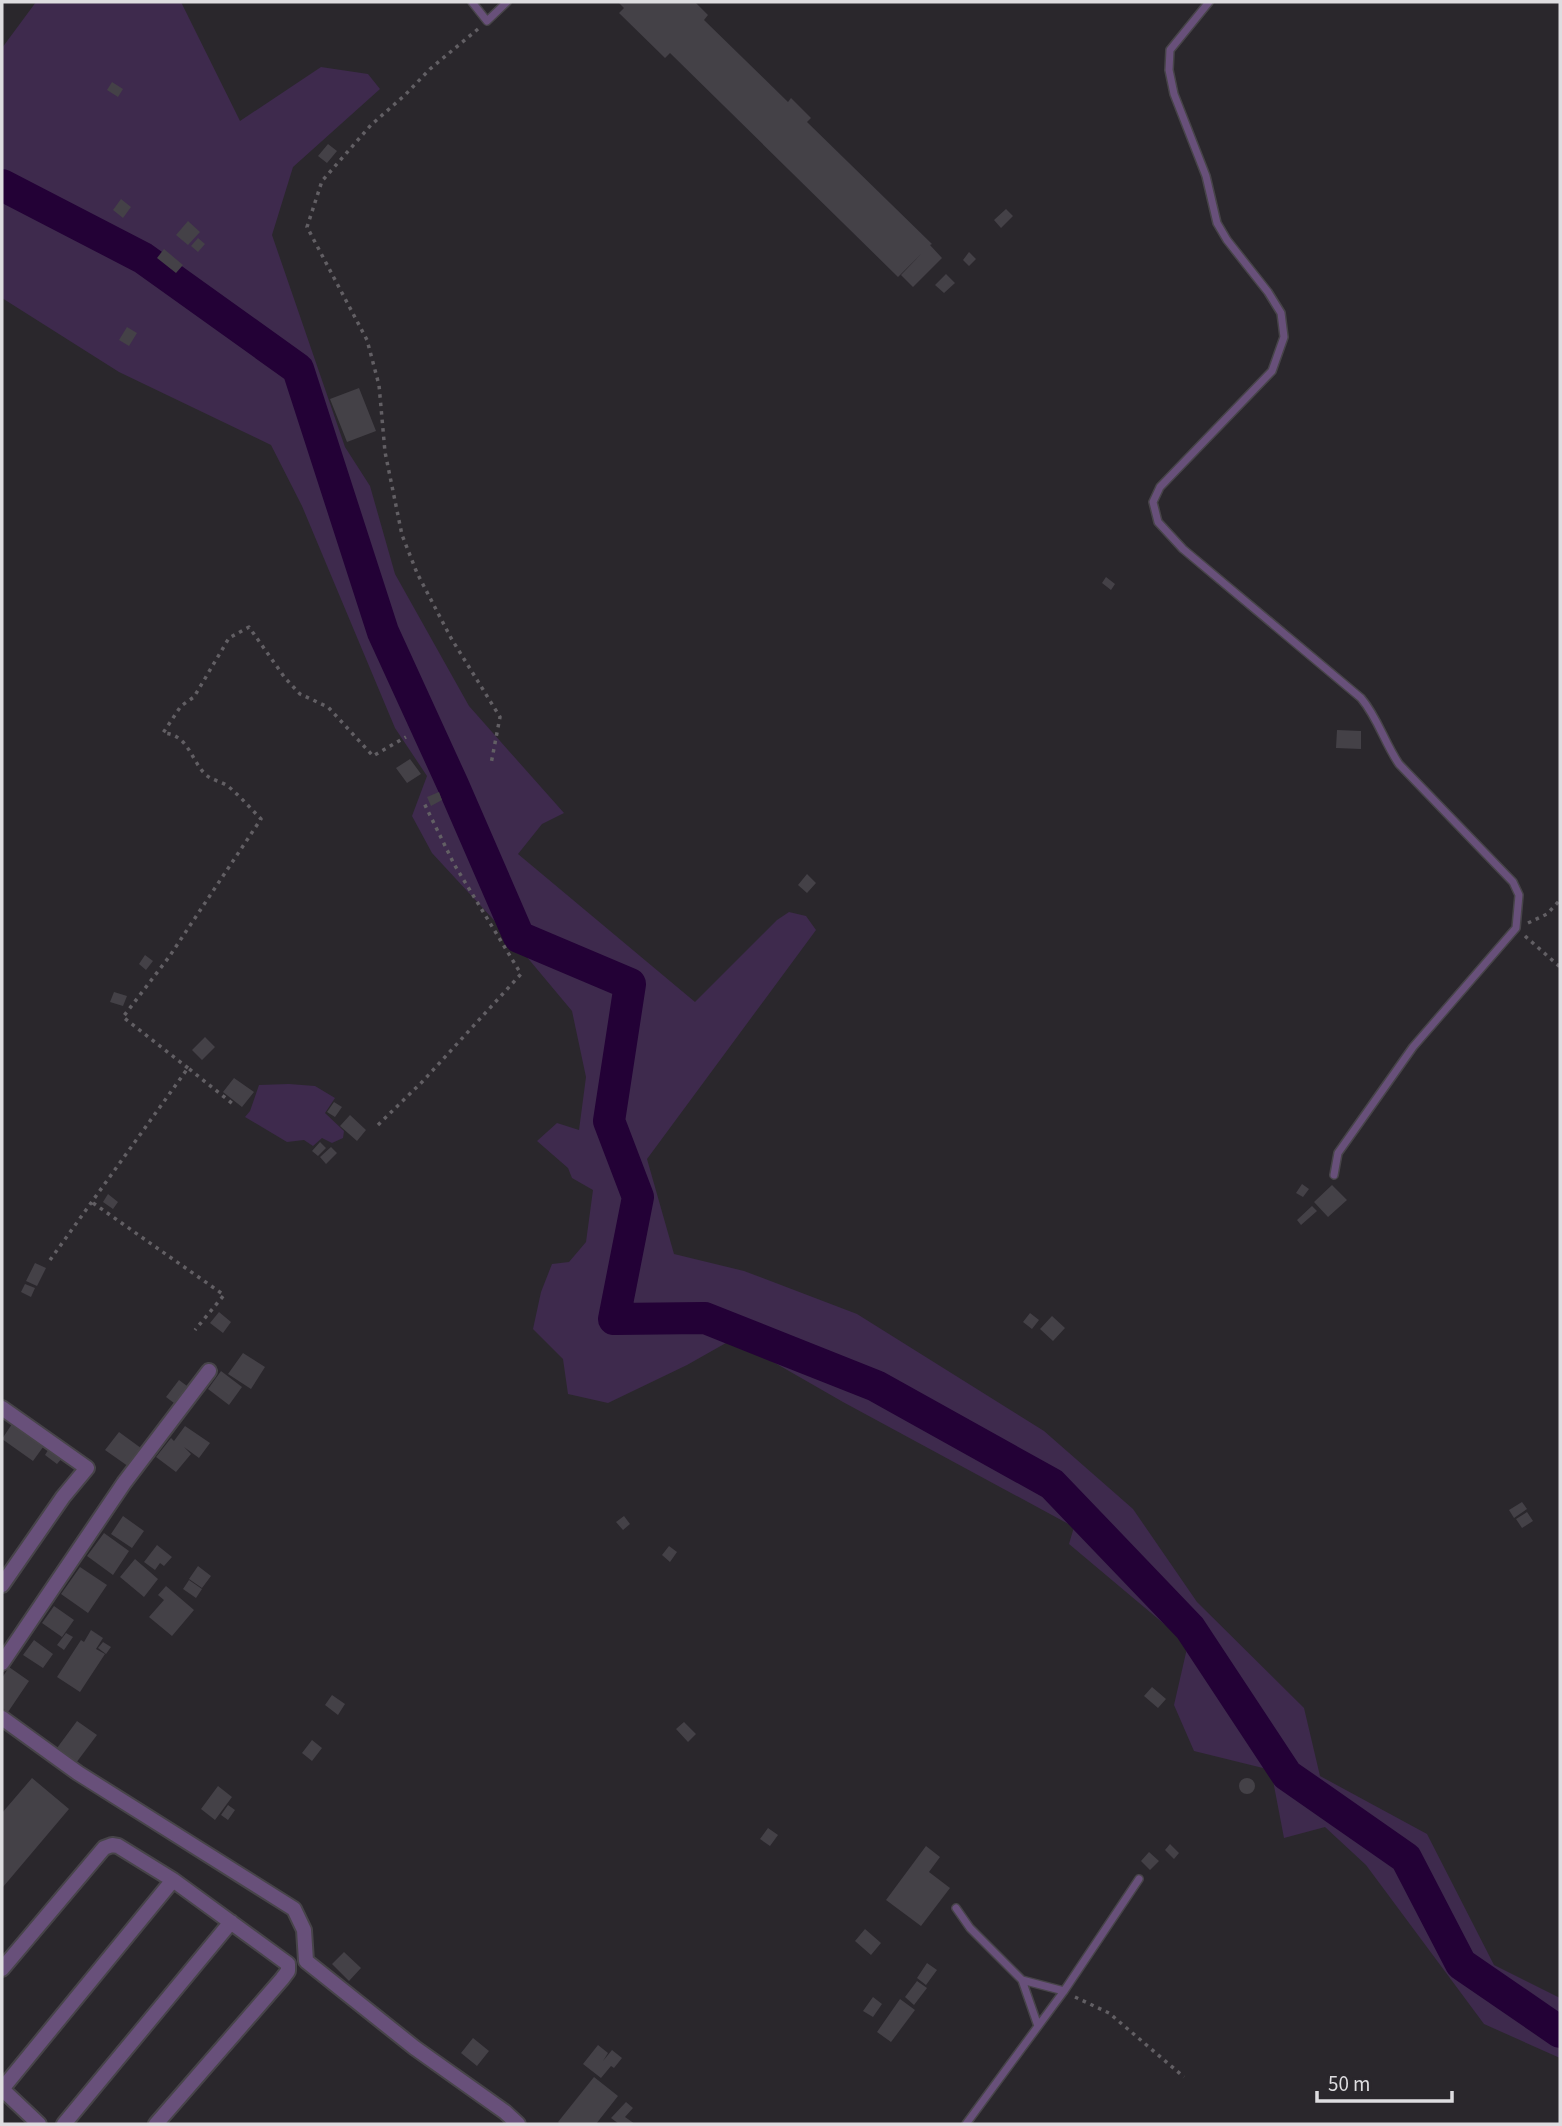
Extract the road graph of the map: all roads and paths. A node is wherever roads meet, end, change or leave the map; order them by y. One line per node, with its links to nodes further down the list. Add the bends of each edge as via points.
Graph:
1 (472, 2): 4 (lane)
2 (507, 2): 4 (lane)
3 (1209, 2): 9 (lane, via 1170,50 1174,94 1206,176 1217,223 1275,302 1284,337 1272,371 1160,486 1153,502 1158,522 1183,549 1374,712 1399,764 1513,882 1519,895)
4 (487, 21): 6 (path, via 362,134 322,181 307,227 367,340 407,548 451,638 500,717)
5 (406, 737): 11 (path, via 373,756 328,707 300,694 249,627 229,638 194,697 174,716 163,733 172,733 188,746 204,773 227,785 261,819 123,1017)
6 (491, 764)
7 (424, 801): 13 (path, via 454,864 521,975)
8 (1560, 900): 9 (path, via 1547,914)
9 (1516, 928): 10 (path); 14 (lane, via 1413,1047 1338,1153)
10 (1560, 967)
11 (188, 1068): 12 (path); 15 (path)
12 (233, 1104)
13 (378, 1125)
14 (1334, 1175)
15 (93, 1203): 16 (path); 17 (path, via 224,1295)
16 (50, 1260)
17 (195, 1330)
18 (209, 1371): 21 (street, via 124,1483)
19 (2, 1408): 20 (street, via 87,1468)
20 (2, 1585)
21 (2, 1663)
22 (2, 1718): 36 (street, via 78,1773 293,1909 304,1930 306,1961)
23 (1139, 1879): 29 (lane)
24 (173, 1880): 26 (street); 27 (street, via 118,1846 104,1847); 32 (street)
25 (956, 1908): 28 (lane)
26 (231, 1922): 34 (street); 35 (street, via 288,1964 288,1971)
27 (2, 1969)
28 (1022, 1980): 29 (lane); 30 (lane)
29 (1064, 1991): 30 (lane); 31 (path, via 1109,2013)
30 (1038, 2026): 37 (lane)
31 (1184, 2077)
32 (2, 2089): 33 (street)
33 (39, 2124)
34 (64, 2124)
35 (156, 2124)
36 (518, 2124)
37 (966, 2124)

